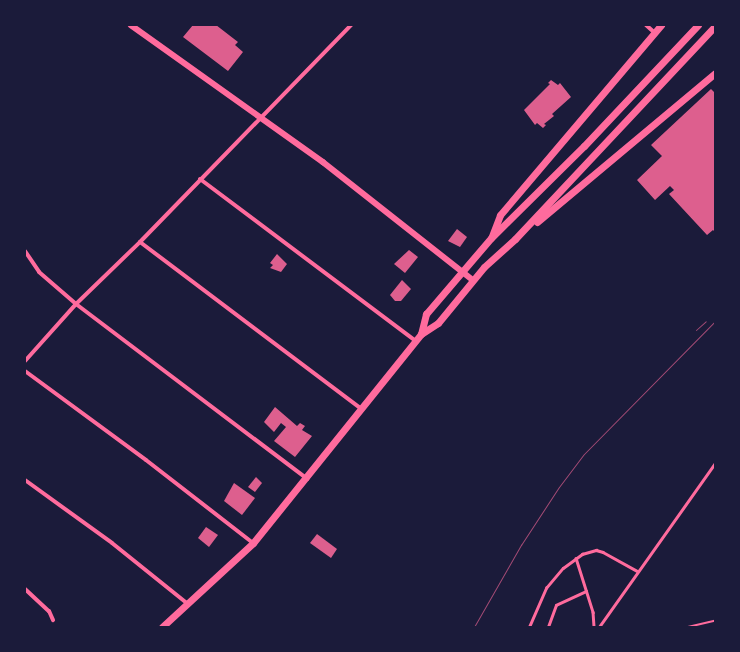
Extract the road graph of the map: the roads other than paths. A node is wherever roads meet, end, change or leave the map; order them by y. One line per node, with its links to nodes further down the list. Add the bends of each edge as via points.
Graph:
1 (131, 25): 9 (street)
2 (351, 25): 9 (street)
3 (646, 25): 7 (street)
4 (661, 25): 7 (main road)
5 (698, 25): 11 (main road, via 584,146)
6 (715, 26): 12 (main road)
7 (655, 32): 11 (main road, via 500,215)
8 (715, 73): 12 (main road)
9 (262, 117): 10 (street); 15 (street)
10 (200, 179): 13 (street); 19 (street)
11 (491, 238): 15 (main road)
12 (515, 240): 16 (main road)
13 (140, 242): 17 (street); 22 (street)
14 (25, 251): 17 (street, via 39,272)
15 (462, 271): 16 (street); 18 (main road, via 426,314)
16 (473, 280): 18 (main road, via 438,323)
17 (76, 304): 20 (street); 24 (street)
18 (421, 334): 19 (main road)
19 (416, 342): 22 (main road)
20 (25, 361)
21 (25, 371): 26 (street)
22 (363, 410): 24 (main road)
23 (715, 463): 28 (lane)
24 (307, 479): 26 (main road)
25 (25, 480): 31 (street, via 112,543)
26 (253, 543): 31 (main road)
27 (576, 558): 28 (lane, via 596,550); 30 (lane); 34 (lane, via 557,574 546,588)
28 (637, 571): 37 (lane)
29 (25, 589): 32 (street, via 49,611)
30 (586, 591): 35 (lane, via 556,605); 36 (lane, via 593,612)
31 (188, 604): 33 (main road)
32 (53, 620)
33 (162, 627)
34 (529, 627)
35 (548, 627)
36 (594, 627)
37 (599, 627)

